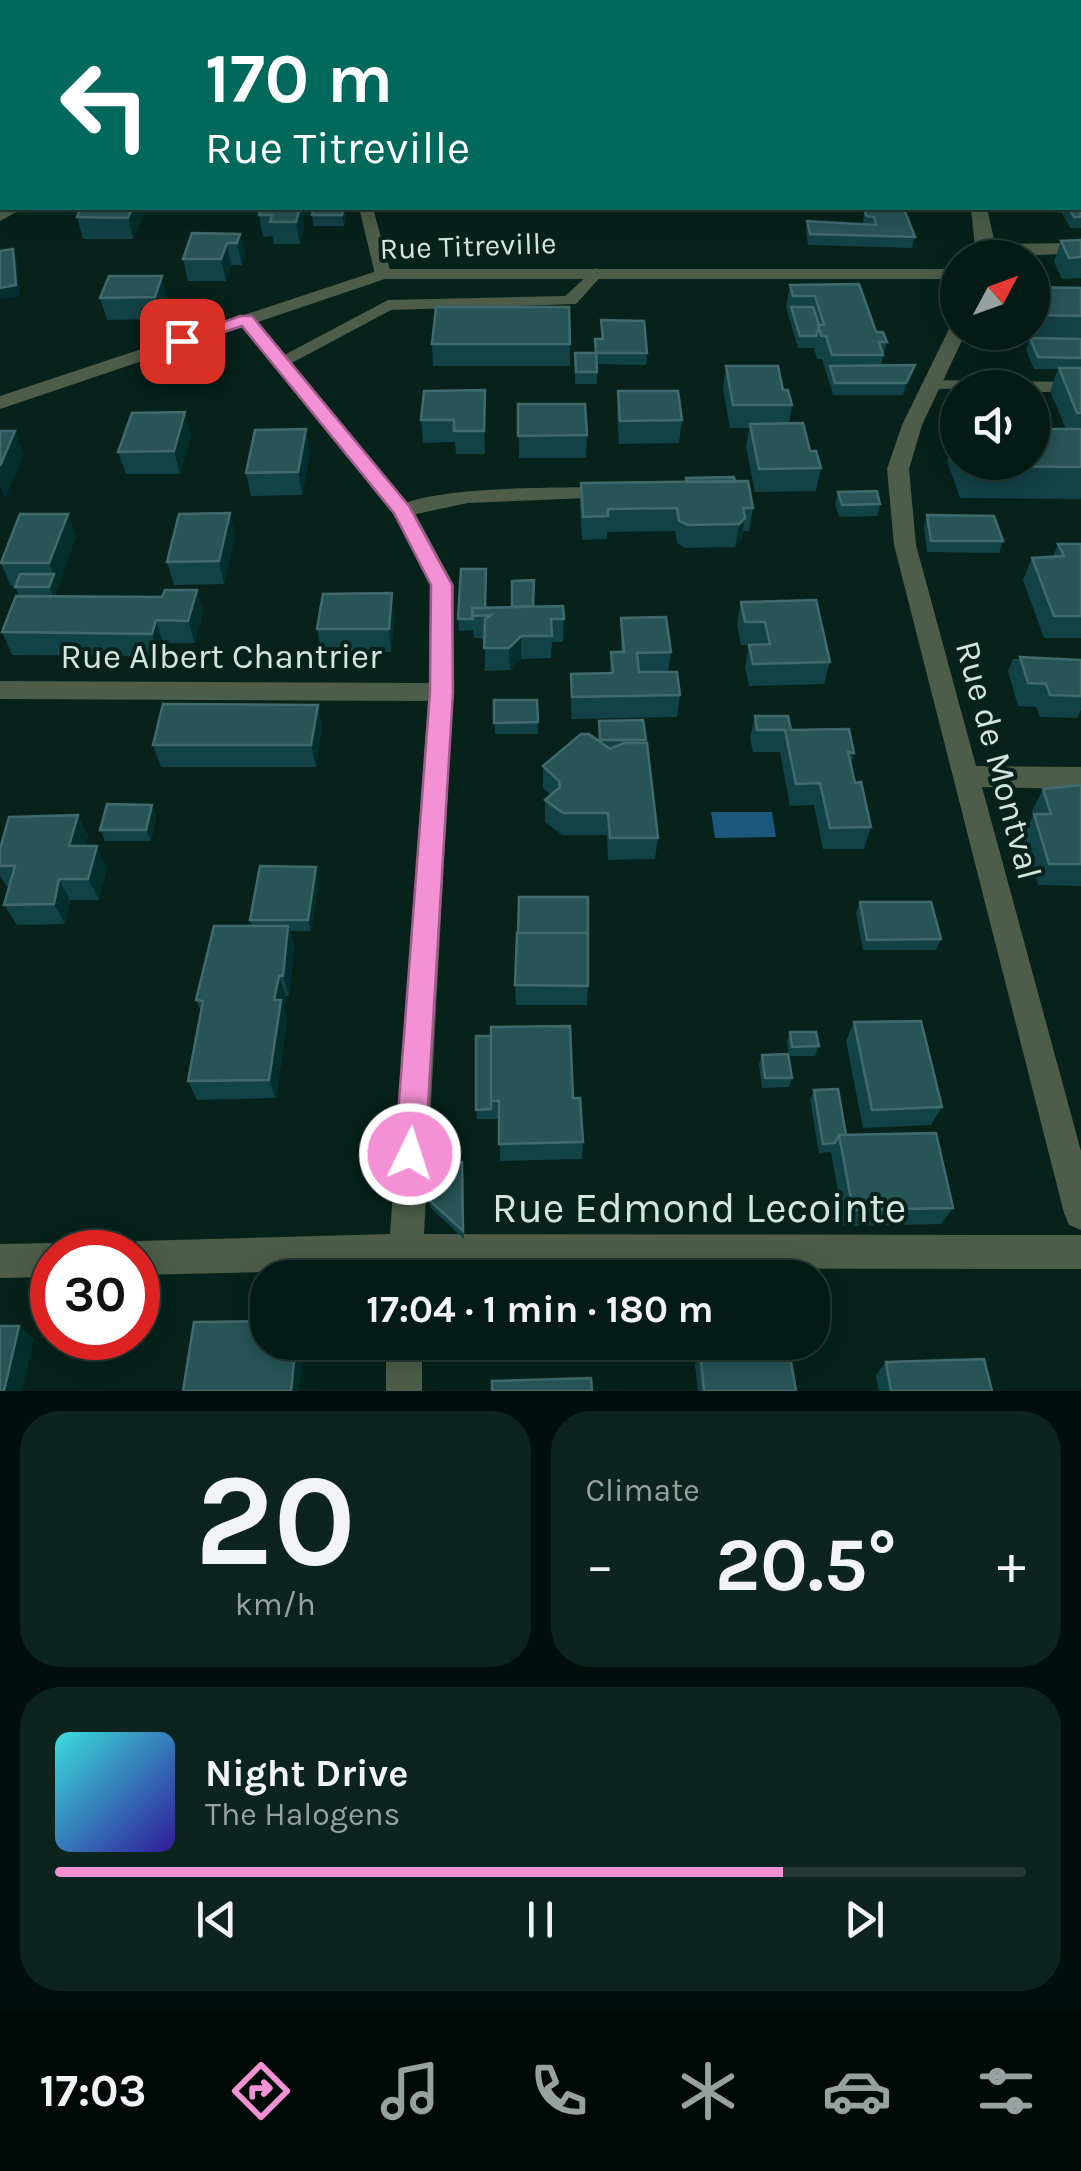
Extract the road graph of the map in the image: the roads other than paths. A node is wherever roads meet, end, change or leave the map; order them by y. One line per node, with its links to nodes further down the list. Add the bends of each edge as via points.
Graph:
1 (370, 210): 6 (lane)
2 (979, 210): 3 (street)
3 (984, 240)
4 (1081, 248): 5 (street)
5 (1050, 250)
6 (383, 274): 7 (street, Rue Titreville); 9 (street, Rue Titreville)
7 (596, 274): 8 (street, Rue Titreville); 11 (lane, via 570,301 388,305)
8 (940, 274)
9 (246, 319): 11 (street); 14 (street, Rue Titreville)
10 (948, 350): 12 (street, Rue de Montval)
11 (282, 361): 16 (street)
12 (930, 385): 13 (lane); 19 (street, Rue de Montval, via 898,469 905,545)
13 (1081, 388)
14 (0, 403)
15 (634, 492): 16 (lane, via 468,497)
16 (402, 510): 18 (street, via 442,585)
17 (0, 690): 18 (street, Rue Albert Chantrier)
18 (441, 692): 25 (street)
19 (968, 776): 20 (street); 21 (street, Rue de Montval)
20 (1081, 778)
21 (1081, 1214)
22 (1081, 1252): 26 (street, Rue Edmond Lecointe)
23 (160, 1258): 28 (street, Rue Edmond Lecointe)
24 (30, 1260): 27 (street)
25 (404, 1260)
26 (630, 1260)
27 (0, 1261)
28 (250, 1261)
29 (404, 1360): 30 (street)
30 (404, 1391)

